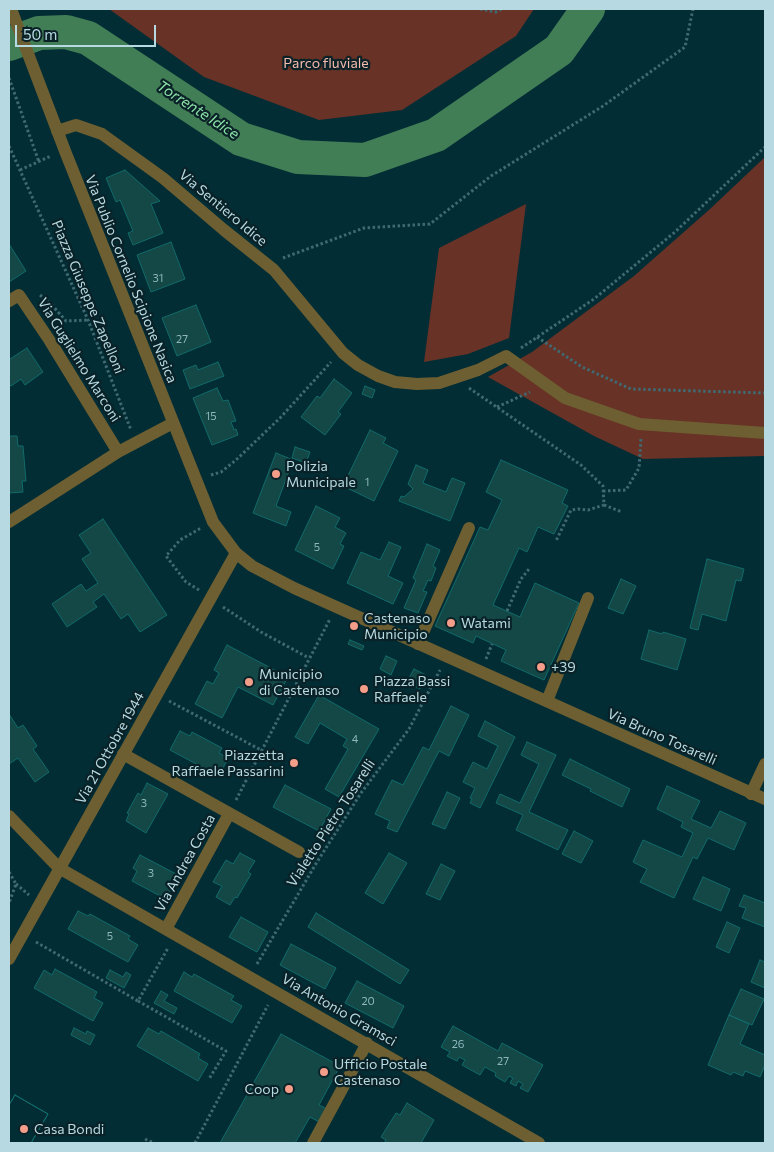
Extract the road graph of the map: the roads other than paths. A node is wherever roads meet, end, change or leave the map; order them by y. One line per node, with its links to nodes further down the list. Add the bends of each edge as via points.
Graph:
1 (11, 9): 2 (street, Via Publio Cornelio Scipione Nasica)
2 (57, 131): 4 (street, Via Publio Cornelio Scipione Nasica); 5 (street, Via Sentiero Idice, via 76,125 102,134 163,178 274,270 342,352 378,376 395,382 439,383 478,370 506,356 565,398 639,424)
3 (9, 301): 6 (street, Via Guglielmo Marconi, via 19,295 24,301)
4 (173, 423): 6 (street); 9 (street, Via Publio Cornelio Scipione Nasica, via 212,522)
5 (765, 433)
6 (118, 452): 7 (street)
7 (9, 522)
8 (469, 528): 11 (street)
9 (236, 553): 11 (street, Via Bruno Tosarelli, via 281,582); 13 (street, Via 21 Ottobre 1944)
10 (588, 598): 12 (street)
11 (418, 644): 12 (street, Via Bruno Tosarelli)
12 (547, 701): 15 (street, Via Bruno Tosarelli)
13 (124, 754): 17 (street, Via Andrea Costa); 20 (street, Via 21 Ottobre 1944)
14 (765, 764): 15 (street)
15 (752, 794): 16 (street, Via Bruno Tosarelli)
16 (765, 800)
17 (229, 814): 19 (street); 21 (street, Via Andrea Costa)
18 (9, 816): 20 (street)
19 (299, 852)
20 (60, 868): 21 (street, Via Antonio Gramsci); 22 (street, Via 21 Ottobre 1944)
21 (171, 932): 23 (street, Via Antonio Gramsci)
22 (9, 958)
23 (366, 1043): 24 (street); 25 (street, Via Antonio Gramsci)
24 (313, 1143)
25 (539, 1143)

